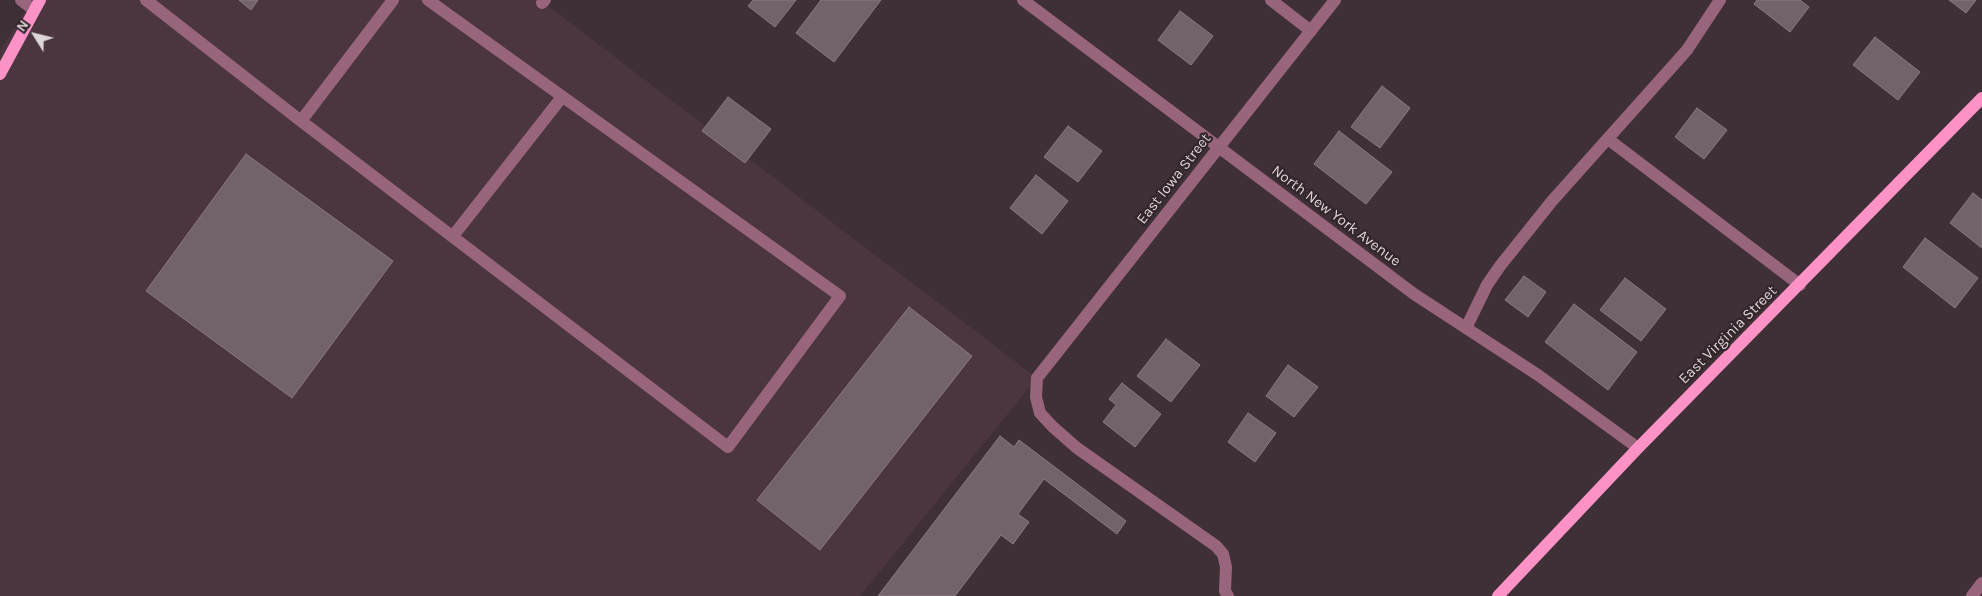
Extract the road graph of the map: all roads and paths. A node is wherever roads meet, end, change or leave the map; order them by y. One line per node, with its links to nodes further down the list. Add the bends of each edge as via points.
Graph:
1 (21, 0): 9 (street)
2 (146, 0): 14 (street)
3 (393, 0): 14 (street)
4 (428, 0): 12 (street)
5 (1271, 0): 10 (street)
6 (1336, 0): 10 (street, East Iowa Street)
7 (1720, 0): 15 (street, via 1686,50)
8 (1028, 2): 16 (street, North New York Avenue)
9 (37, 5): 11 (main road)
10 (1311, 31): 16 (street, East Iowa Street)
11 (0, 74)
12 (562, 97): 17 (street); 17 (street, via 840,296 728,447)
13 (1982, 98): 18 (main road, East Virginia Street)
14 (301, 121): 17 (street)
15 (1608, 138): 18 (street); 19 (street, via 1496,272)
16 (1219, 149): 19 (street, North New York Avenue, via 1414,294); 22 (street, East Iowa Street, via 1037,378 1036,397 1040,413 1077,448 1216,546 1223,554)
17 (453, 236)
18 (1800, 285): 20 (main road, East Virginia Street)
19 (1466, 328): 20 (street, North New York Avenue, via 1538,375)
20 (1638, 448): 23 (main road, East Virginia Street)
21 (1982, 583): 24 (street)
22 (1228, 596)
23 (1498, 596)
24 (1972, 596)

